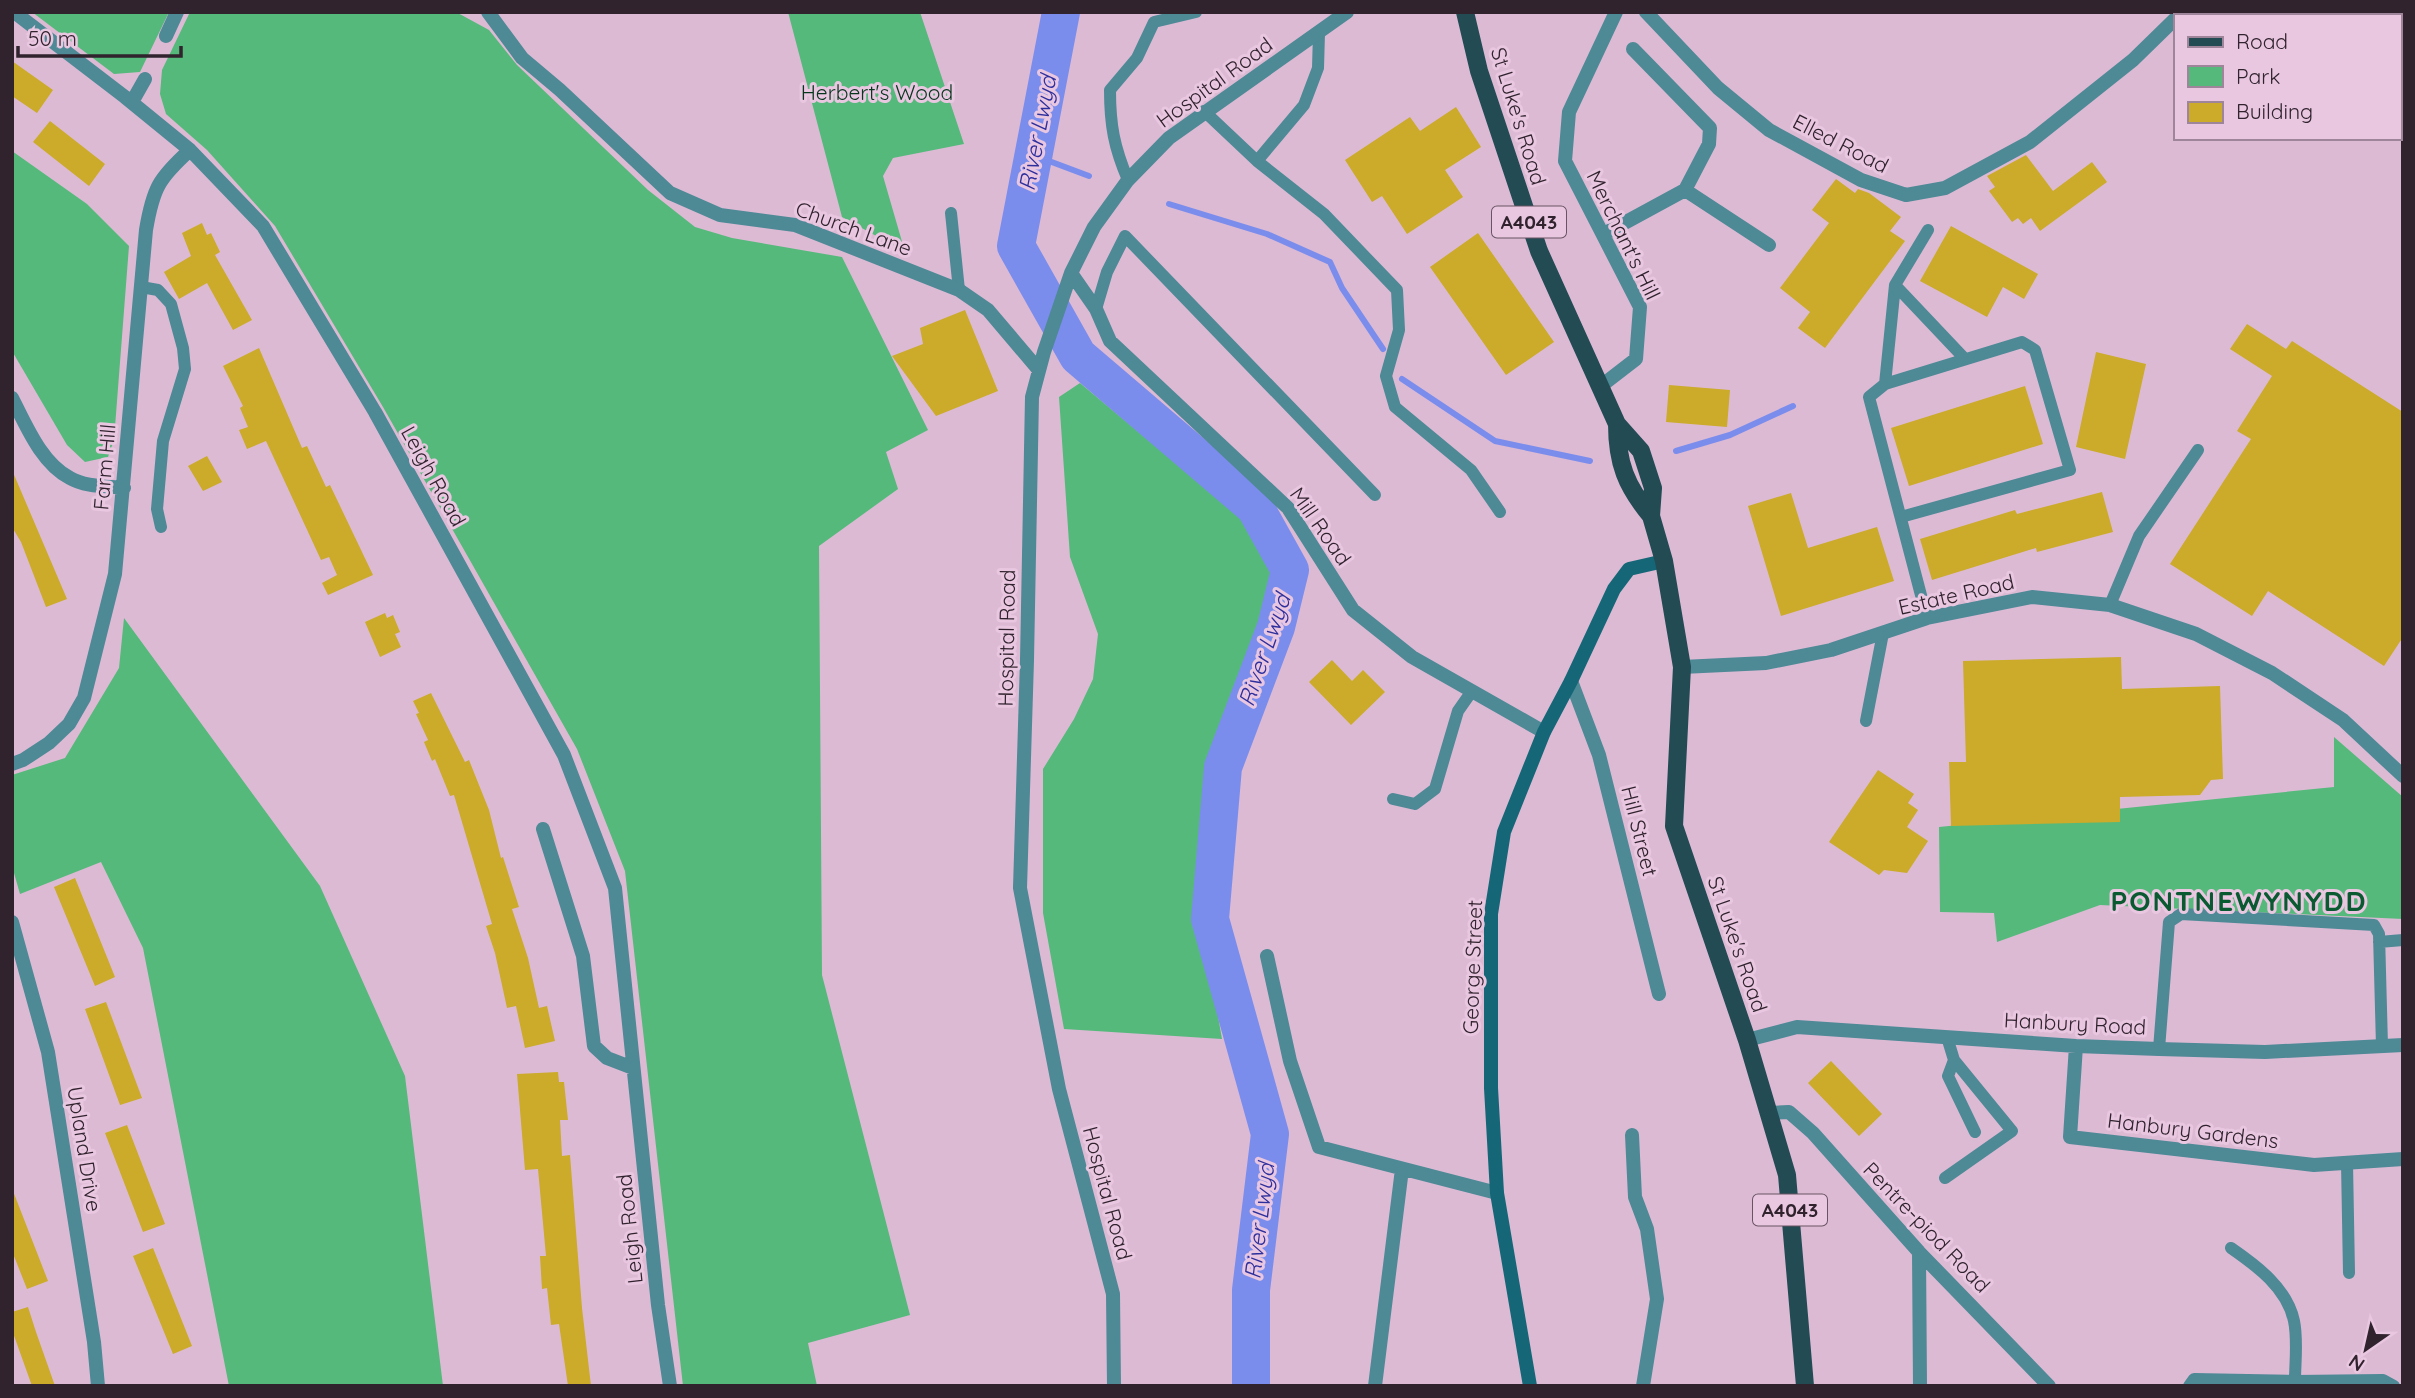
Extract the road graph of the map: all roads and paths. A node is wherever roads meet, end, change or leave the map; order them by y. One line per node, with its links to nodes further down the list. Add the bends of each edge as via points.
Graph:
1 (14, 12): 14 (street, Leigh Road)
2 (177, 12): 11 (street)
3 (488, 12): 27 (street, Church Lane, via 522,58 670,193 720,215 795,225)
4 (1196, 12): 18 (lane, via 1154,22 1137,58 1110,90 1115,151)
5 (1347, 12): 10 (street, Hospital Road)
6 (1465, 12): 32 (main road, St Luke's Road / A4043, via 1479,71 1539,251)
7 (1616, 12): 22 (street, Merchant's Hill, via 1569,112 1565,161)
8 (1646, 12): 9 (street, Elled Road, via 1718,88 1769,130 1861,180 1906,195 1945,188 2030,142 2133,60)
9 (2174, 21)
10 (1319, 33): 15 (street, Hospital Road); 17 (lane, via 1318,68 1304,105)
11 (166, 36)
12 (1633, 49): 19 (street, via 1710,128 1709,144)
13 (145, 79): 14 (street)
14 (132, 102): 16 (street, Leigh Road)
15 (1204, 111): 17 (lane); 18 (street, Hospital Road, via 1169,138)
16 (190, 150): 26 (street, Farm Hill, via 164,173 151,199); 65 (street, Leigh Road, via 263,226 375,412 564,755 615,888)
17 (1257, 161): 37 (lane, via 1324,214 1397,289 1399,330 1386,376 1395,407 1471,470)
18 (1128, 180): 24 (street, Hospital Road, via 1094,227)
19 (1685, 190): 22 (street); 23 (street)
20 (951, 213): 27 (lane)
21 (1928, 230): 25 (lane)
22 (1604, 234): 32 (street, Merchant's Hill, via 1640,307 1636,359)
23 (1769, 245)
24 (1071, 273): 28 (street, Mill Road); 30 (street, Hospital Road)
25 (1895, 285): 29 (lane); 31 (lane)
26 (141, 287): 35 (street, Farm Hill); 39 (lane, via 158,290 171,304 185,369 163,441 157,509)
27 (958, 290): 30 (street, Church Lane, via 988,310)
28 (1096, 309): 36 (lane, via 1125,236); 46 (street, Mill Road, via 1110,341 1288,508 1353,610 1412,657)
29 (1965, 359): 31 (lane); 38 (lane, via 2022,342 2035,350 2070,470)
30 (1038, 369): 80 (street, Hospital Road, via 1031,421 1020,888 1059,1089 1113,1294)
31 (1885, 384): 38 (lane, via 1869,397)
32 (1601, 386): 40 (main road, St Luke's Road / A4043, via 1617,424 1641,451 1653,488 1651,516)
33 (12, 398): 35 (street, via 47,459 69,478)
34 (2198, 450): 41 (lane, via 2138,536)
35 (124, 488): 49 (street, Farm Hill, via 115,574 84,698 69,724 49,743)
36 (1376, 495)
37 (1500, 512)
38 (1900, 517): 42 (lane)
39 (161, 527)
40 (1664, 561): 44 (main road, St Luke's Road / A4043); 45 (main road, George Street, via 1629,569 1614,589)
41 (2110, 605): 42 (street, Estate Road, via 2032,597); 50 (street, Estate Road, via 2196,634 2272,673 2343,720)
42 (1927, 618): 43 (street, Estate Road)
43 (1883, 633): 44 (street, Estate Road, via 1832,650 1766,663); 47 (lane)
44 (1682, 667): 59 (main road, St Luke's Road / A4043, via 1674,826)
45 (1571, 681): 48 (main road, George Street); 57 (street, Hill Street, via 1599,755)
46 (1472, 691): 48 (street, Mill Road); 51 (lane, via 1458,710 1435,789 1415,804)
47 (1866, 721)
48 (1544, 732): 73 (main road, George Street, via 1504,832 1491,914 1490,1088)
49 (12, 764)
50 (2403, 776)
51 (1393, 799)
52 (543, 830): 65 (street, via 583,956 594,1046 607,1058)
53 (12, 922): 78 (street, Upland Drive, via 48,1052)
54 (2403, 940): 55 (lane)
55 (2379, 942): 62 (lane); 63 (lane, via 2374,925 2181,914 2169,922)
56 (1267, 956): 71 (street, via 1290,1061 1319,1147)
57 (1659, 994)
58 (1947, 1037): 59 (street, Hanbury Road, via 1797,1027); 61 (street, Hanbury Road); 64 (lane)
59 (1747, 1040): 66 (main road, St Luke's Road / A4043)
60 (2403, 1045): 62 (street, Hanbury Road)
61 (2076, 1046): 63 (street, Hanbury Road); 70 (street, Hanbury Gardens, via 2070,1137 2314,1166)
62 (2382, 1046): 63 (street, Hanbury Road, via 2265,1052)
63 (2159, 1049)
64 (1954, 1060): 67 (lane, via 1948,1076); 72 (lane, via 2012,1131)
65 (633, 1068): 79 (street, Leigh Road)
66 (1769, 1113): 75 (street, Pentre-piod Road, via 1789,1112 1813,1133); 84 (main road, St Luke's Road / A4043, via 1787,1175)
67 (1975, 1132)
68 (1632, 1135): 83 (street, via 1635,1197 1647,1229 1657,1299)
69 (2403, 1159): 70 (street, Hanbury Gardens)
70 (2347, 1163): 76 (lane)
71 (1402, 1169): 73 (street); 81 (street)
72 (1945, 1178)
73 (1497, 1194): 82 (main road, George Street)
74 (2231, 1248): 77 (lane, via 2258,1267 2282,1293 2294,1321)
75 (1919, 1252): 85 (street); 86 (street, Pentre-piod Road)
76 (2349, 1273)
77 (2295, 1384): 87 (lane, via 2194,1379); 88 (lane, via 2383,1380)
78 (98, 1386)
79 (670, 1386)
80 (1114, 1386)
81 (1375, 1386)
82 (1530, 1386)
83 (1643, 1386)
84 (1805, 1386)
85 (1920, 1386)
86 (2049, 1386)
87 (2189, 1386)
88 (2394, 1386)

